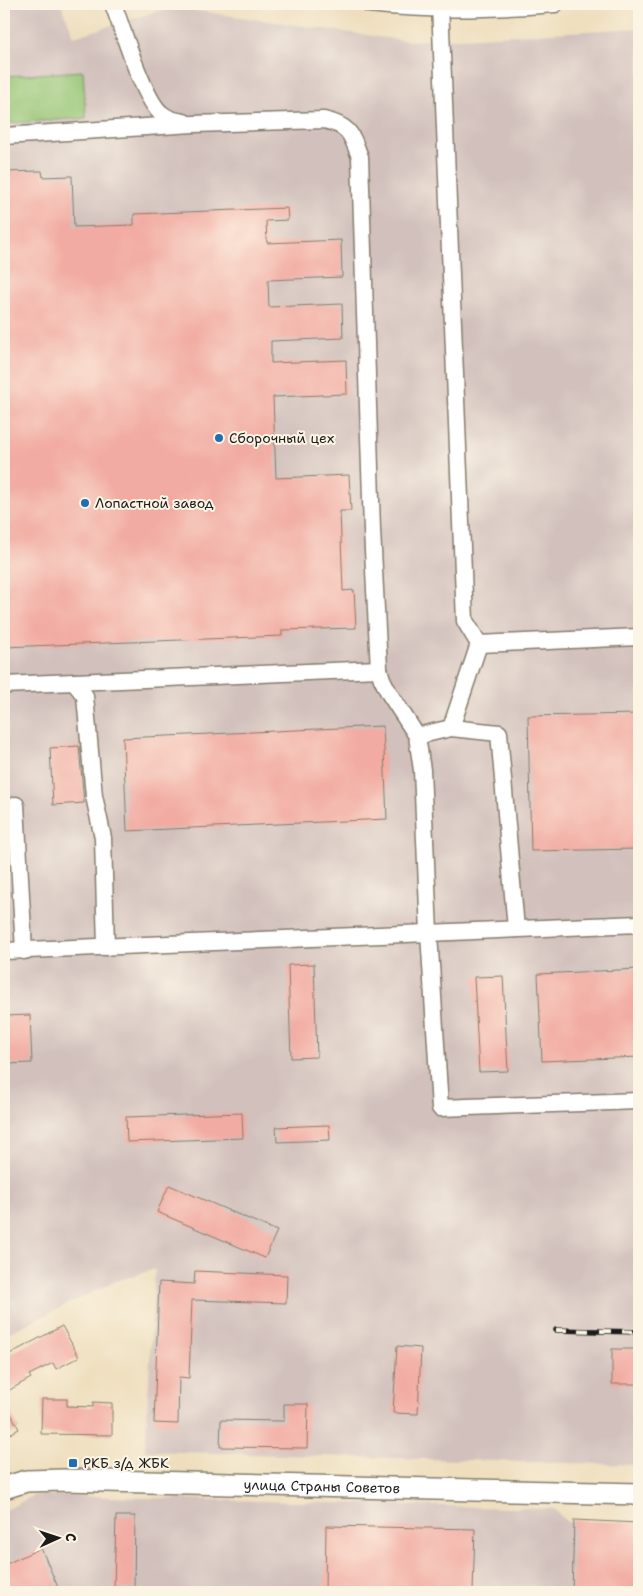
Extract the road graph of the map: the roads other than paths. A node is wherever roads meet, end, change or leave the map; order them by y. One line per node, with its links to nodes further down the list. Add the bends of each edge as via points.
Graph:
1 (113, 4): 5 (lane, via 152,104 172,120)
2 (369, 4): 4 (lane)
3 (555, 4): 4 (lane, via 506,8)
4 (440, 6): 8 (lane, via 465,620)
5 (193, 124): 6 (lane); 9 (lane, via 324,120 349,131 360,157)
6 (4, 136)
7 (639, 637): 8 (lane)
8 (479, 644): 14 (lane)
9 (379, 669): 10 (lane); 15 (lane, via 389,693)
10 (94, 681): 11 (lane); 13 (lane)
11 (74, 682): 12 (lane); 13 (lane)
12 (4, 685)
13 (85, 696): 20 (lane, via 94,796 103,838)
14 (451, 728): 15 (lane); 18 (lane, via 498,733)
15 (417, 736): 19 (lane, via 422,770)
16 (16, 805): 21 (lane)
17 (639, 924): 18 (lane)
18 (516, 929): 19 (lane)
19 (429, 933): 20 (lane); 23 (lane, via 440,1108)
20 (106, 947): 21 (lane)
21 (24, 950): 22 (lane)
22 (4, 951)
23 (639, 1102)
24 (4, 1488): 25 (main road, улица Страны Советов, via 26,1481 64,1480)
25 (639, 1494)

